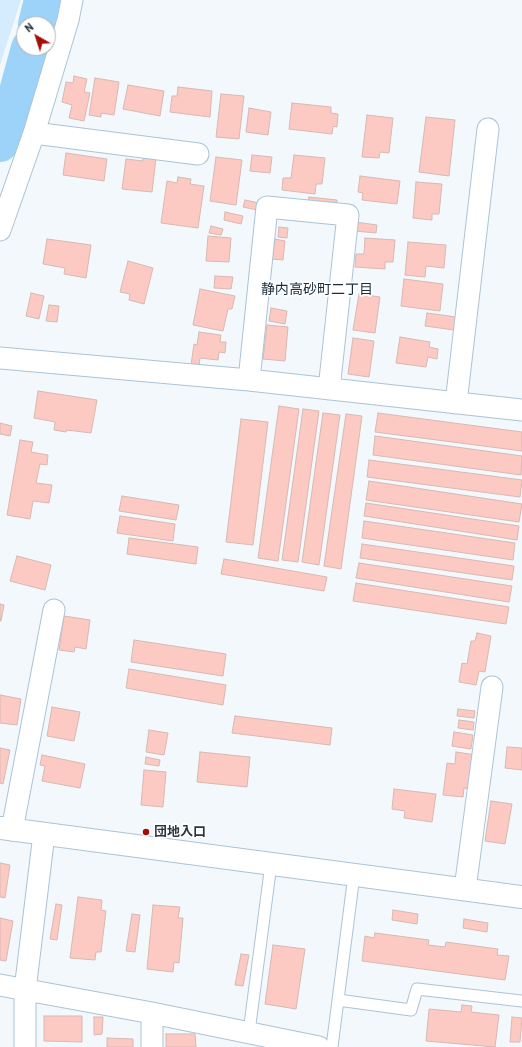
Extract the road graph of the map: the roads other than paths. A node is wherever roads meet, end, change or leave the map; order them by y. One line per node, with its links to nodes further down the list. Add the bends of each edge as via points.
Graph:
1 (72, 0): 3 (street)
2 (488, 129): 9 (street)
3 (34, 133): 4 (street); 5 (street)
4 (198, 154)
5 (0, 230)
6 (0, 358): 7 (street)
7 (249, 380): 8 (street); 8 (street, via 267,207 348,215)
8 (329, 389): 9 (street)
9 (456, 403): 10 (street)
10 (522, 410)
11 (54, 610): 13 (street)
12 (492, 687): 17 (street)
13 (6, 829): 14 (street)
14 (44, 834): 15 (street); 20 (street)
15 (271, 864): 16 (street); 24 (lane)
16 (354, 875): 17 (street); 21 (lane)
17 (465, 889): 18 (street)
18 (522, 897)
19 (0, 985): 20 (street)
20 (25, 990): 23 (street); 26 (street)
21 (338, 1000): 22 (lane, via 411,1010 417,989); 29 (lane)
22 (522, 1001)
23 (152, 1013): 24 (street); 27 (street)
24 (250, 1032): 25 (street)
25 (286, 1043): 28 (street)
26 (25, 1047)
27 (152, 1047)
28 (319, 1047)
29 (332, 1047)

